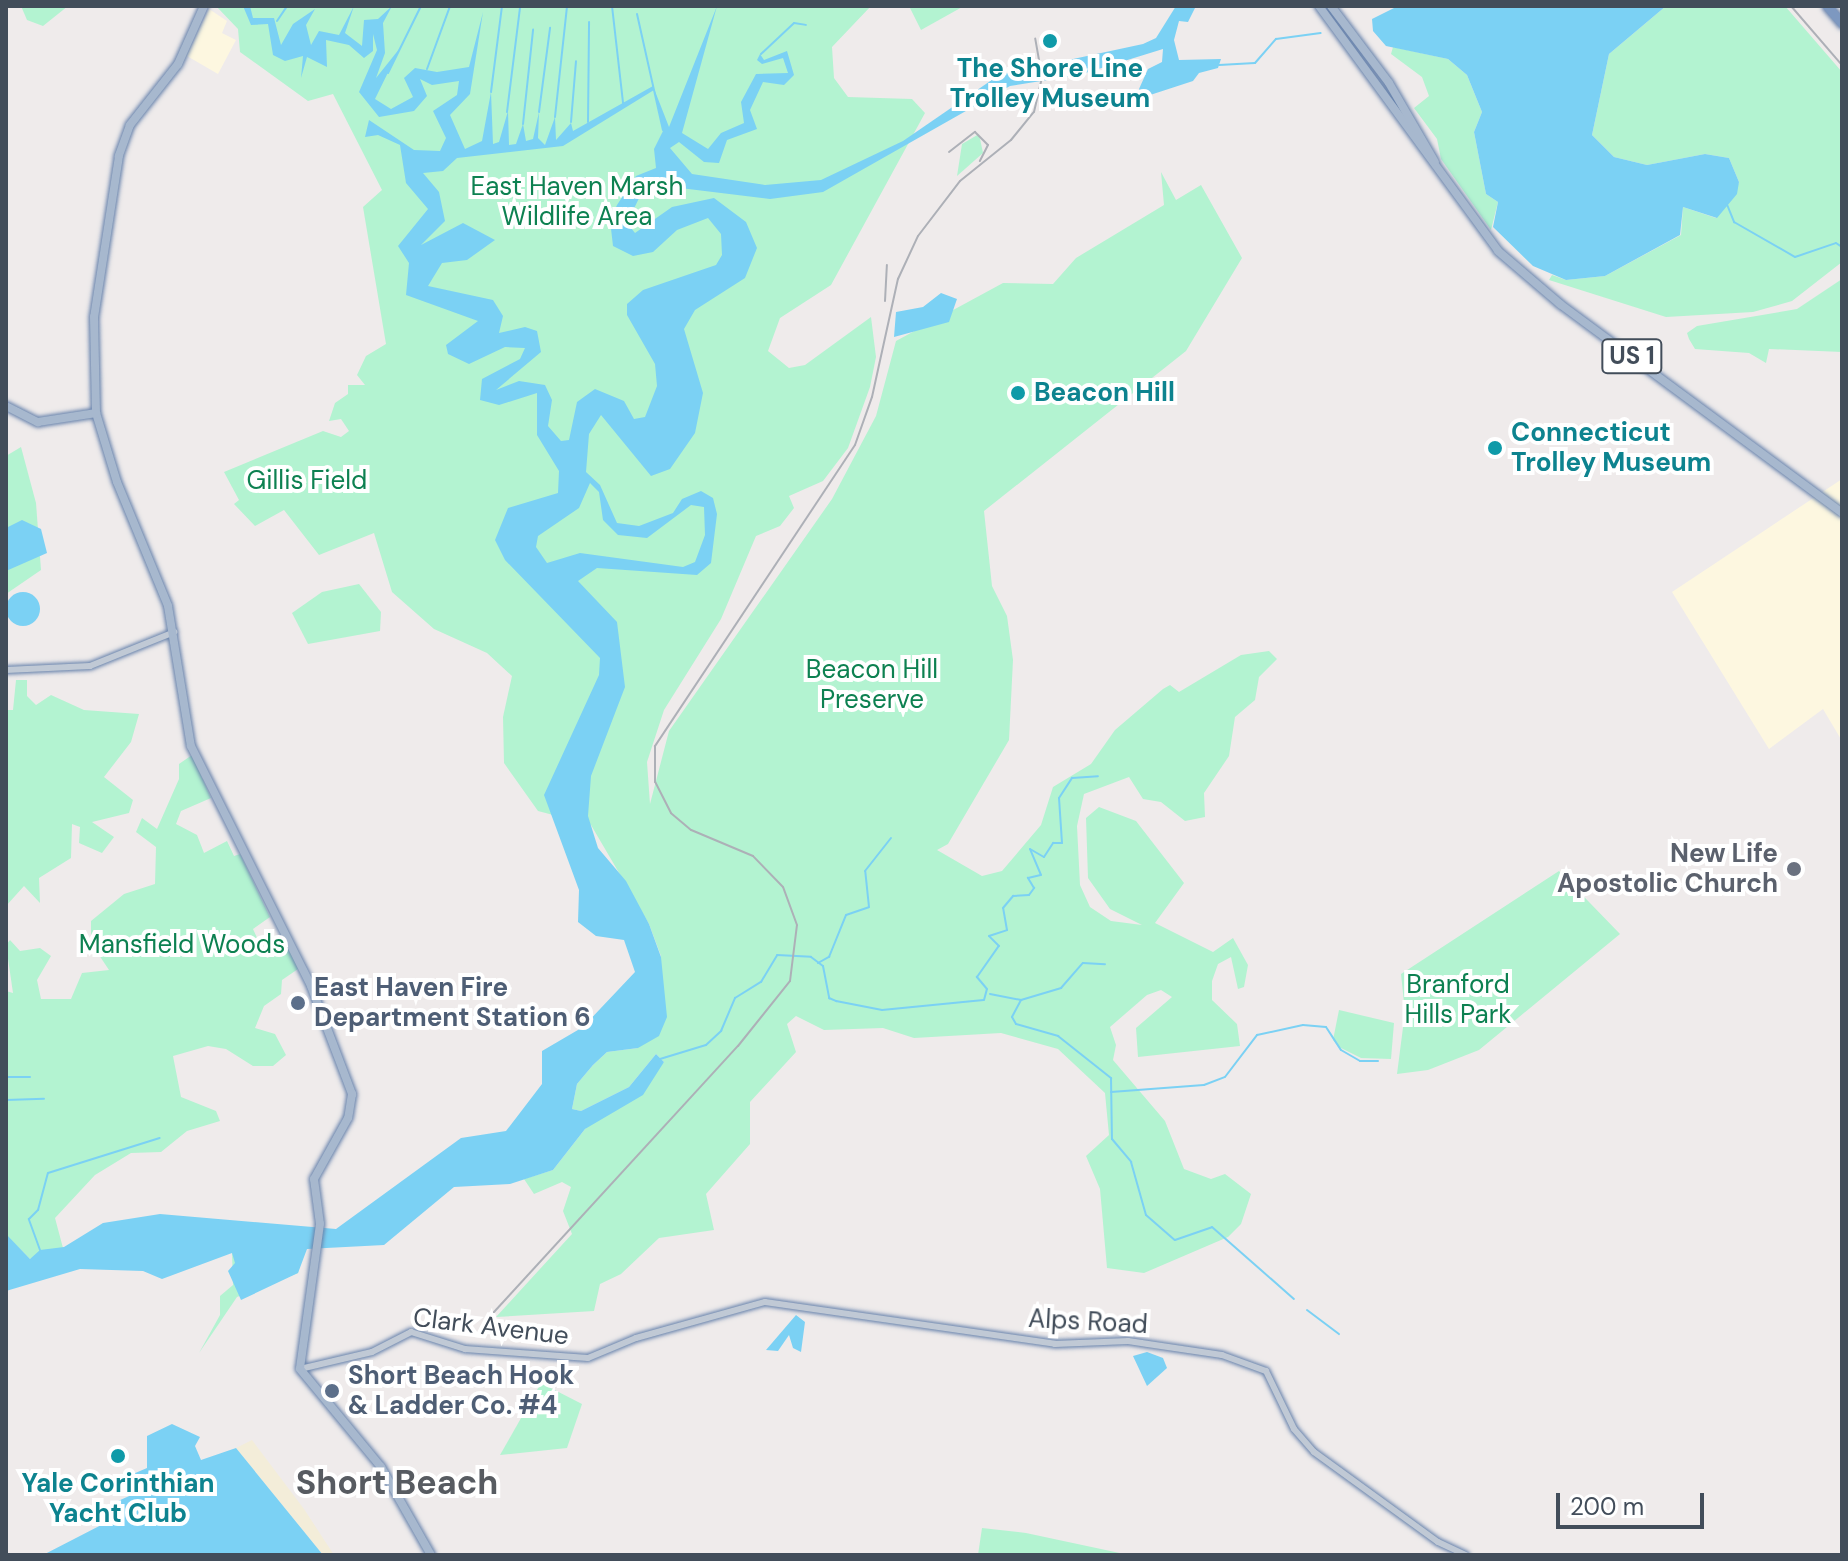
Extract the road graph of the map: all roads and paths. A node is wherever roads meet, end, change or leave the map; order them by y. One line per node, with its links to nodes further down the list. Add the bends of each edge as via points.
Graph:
1 (204, 6): 8 (main road, via 178,64 130,125 119,156 94,317)
2 (1319, 6): 6 (main road, US 1, via 1369,67)
3 (1331, 6): 6 (main road, US 1, via 1389,83)
4 (1827, 6): 5 (highway)
5 (1842, 23)
6 (1442, 178): 9 (main road, US 1, via 1481,232 1541,289)
7 (6, 406): 8 (main road, via 38,422)
8 (96, 413): 10 (main road)
9 (1842, 513)
10 (174, 632): 11 (street, via 81,668); 13 (main road, via 191,746 311,986 350,1087 348,1118 315,1175 320,1224)
11 (6, 670)
12 (588, 1358): 13 (street, Clark Avenue, via 404,1333 372,1352); 15 (street, Alps Road, via 636,1338 765,1302 1055,1344 1128,1341 1236,1357 1271,1377 1294,1429 1314,1452 1438,1542)
13 (300, 1369): 14 (main road, via 381,1467)
14 (431, 1555)
15 (1466, 1555)

